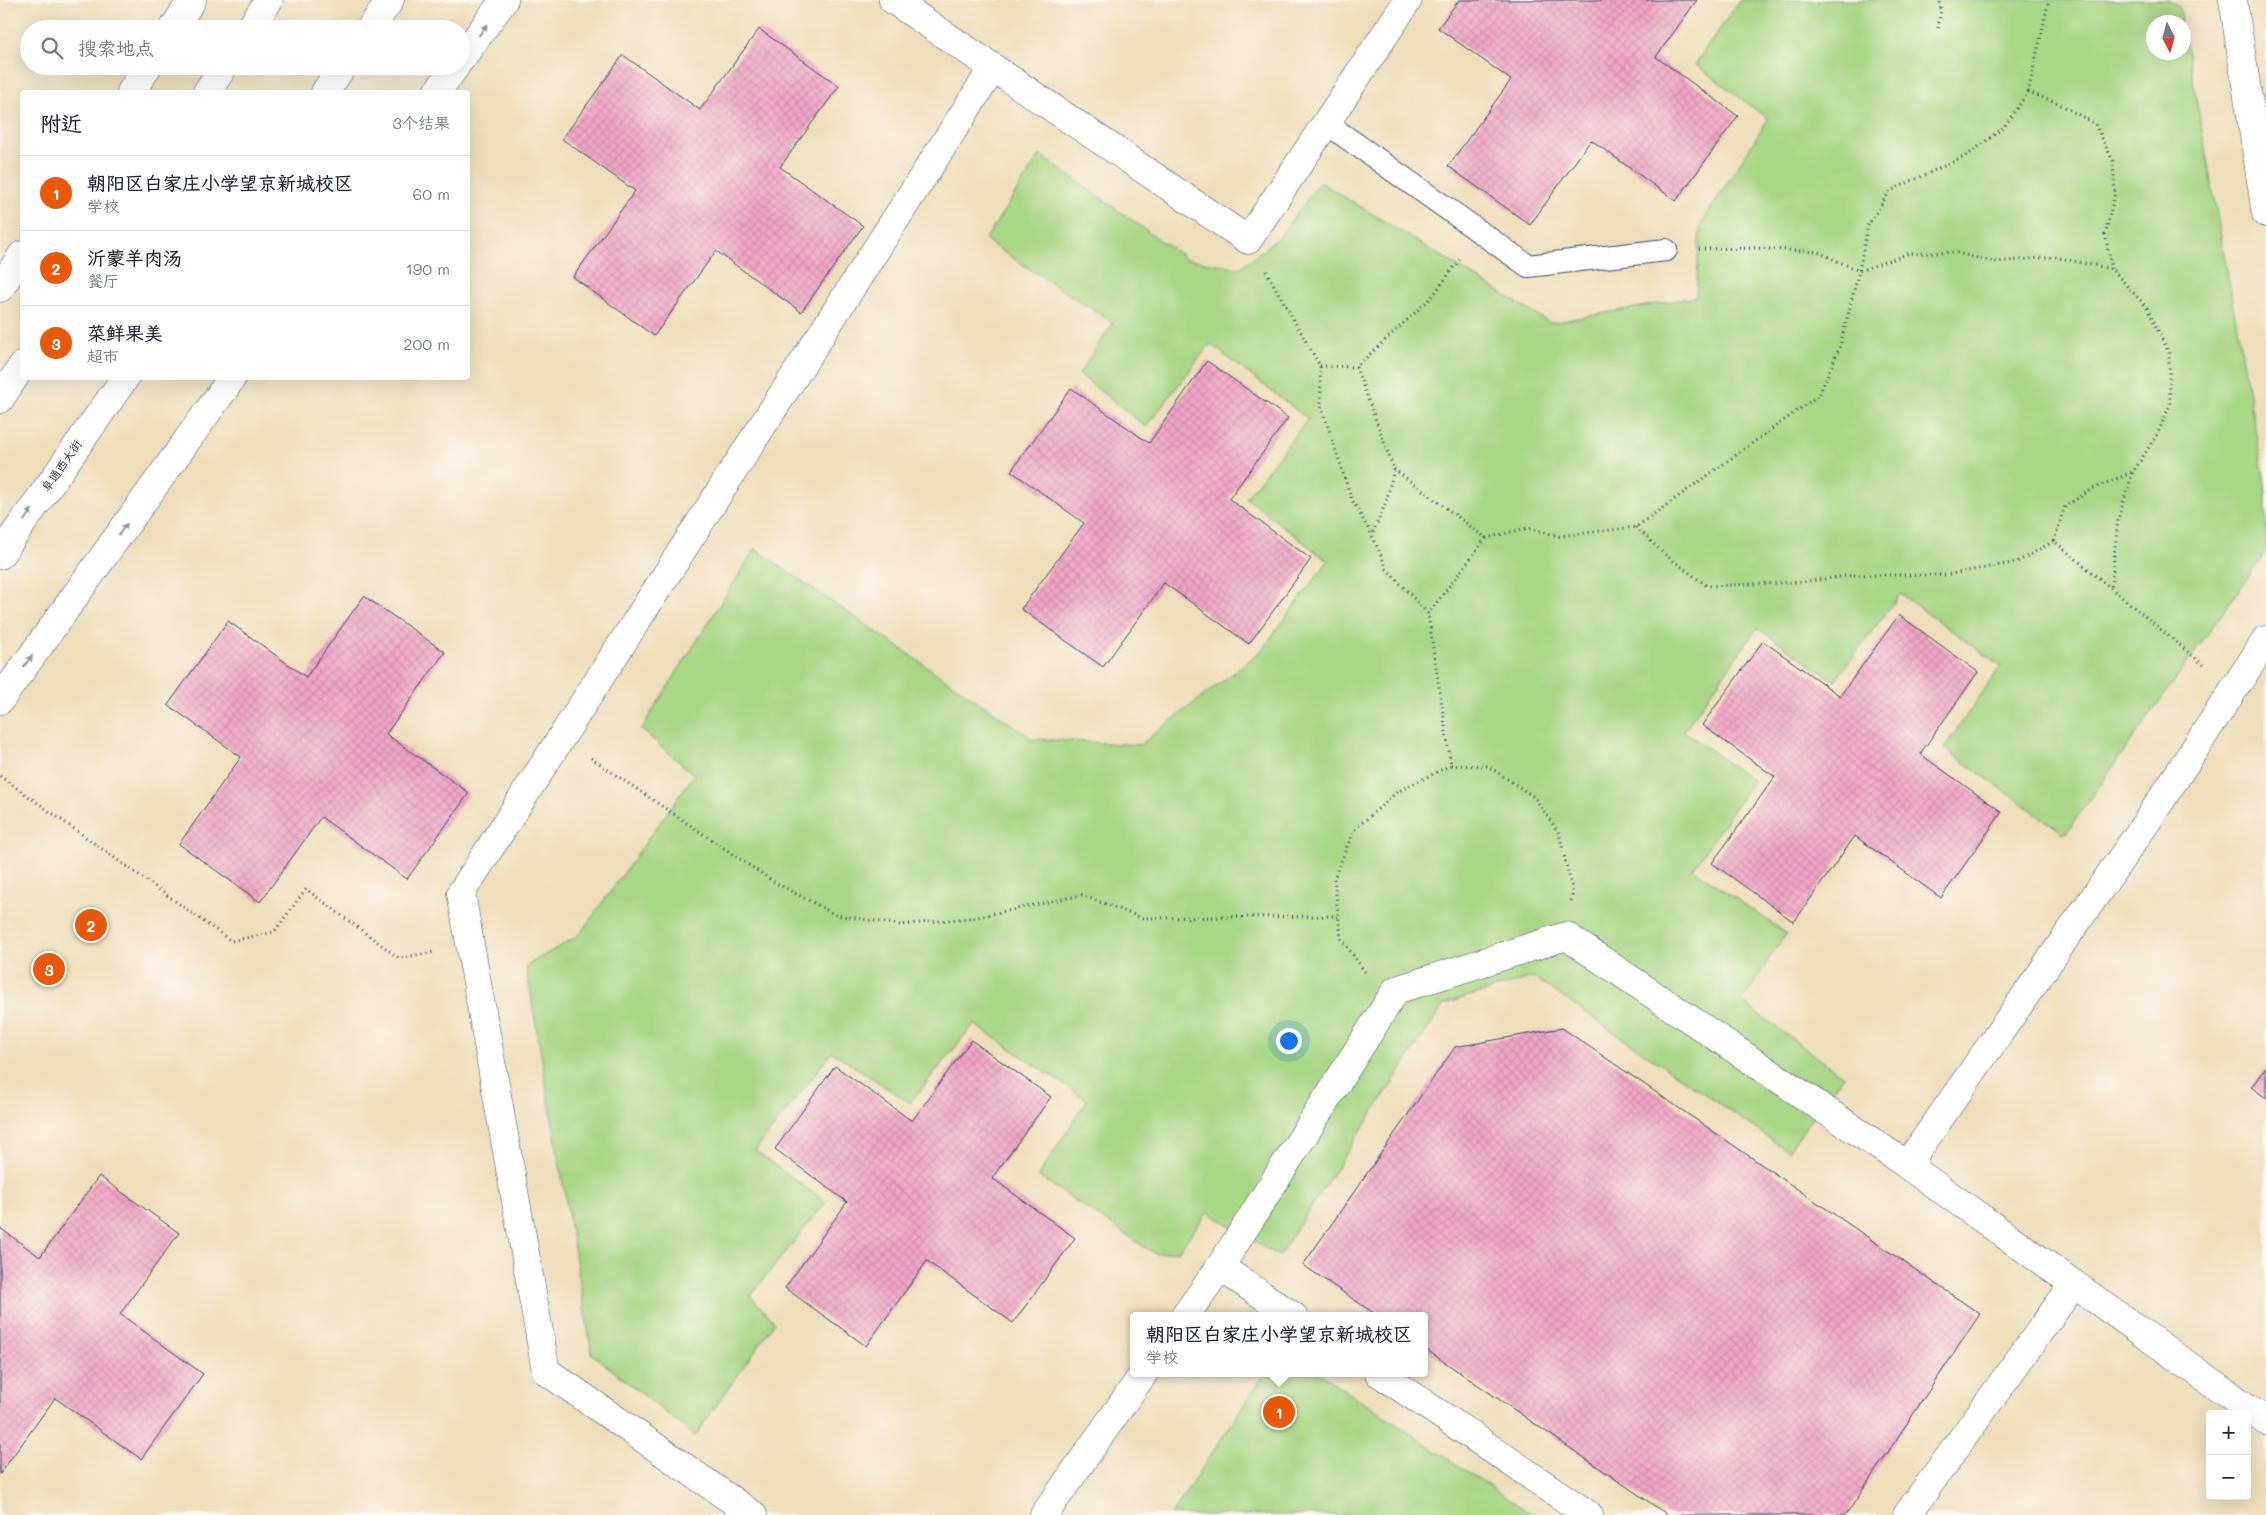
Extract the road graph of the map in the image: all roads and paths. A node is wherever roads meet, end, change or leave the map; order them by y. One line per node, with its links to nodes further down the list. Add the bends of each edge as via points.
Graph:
1 (192, 0): 10 (street)
2 (269, 0): 11 (street)
3 (390, 0): 12 (street)
4 (504, 0): 14 (street, one-way to 4)
5 (893, 0): 15 (street)
6 (1408, 0): 25 (street)
7 (1939, 0): 13 (path)
8 (2049, 0): 24 (path)
9 (2233, 0): 26 (street)
10 (179, 20)
11 (256, 20)
12 (376, 20)
13 (1938, 28)
14 (470, 47)
15 (993, 68): 28 (street); 52 (street)
16 (142, 75): 20 (street)
17 (218, 75): 21 (street)
18 (337, 75): 22 (street)
19 (449, 75): 23 (street)
20 (132, 90)
21 (208, 90)
22 (326, 90)
23 (438, 90)
24 (2028, 92): 31 (path, via 2056,102 2095,124 2110,154 2114,193 2105,234); 32 (path, via 2004,127 1968,155 1890,191 1868,225)
25 (1326, 124): 27 (lane); 28 (street)
26 (2266, 213)
27 (1480, 232): 29 (lane, via 1528,266); 35 (path, via 1432,298)
28 (1248, 240): 34 (path)
29 (1666, 250): 32 (path, via 1756,248 1818,252)
30 (20, 258): 33 (street)
31 (2112, 269): 32 (path, via 2055,257 1994,262 1953,252 1907,254); 41 (path, via 2147,308 2169,352 2170,404 2158,433)
32 (1859, 271): 42 (path, via 1840,346 1819,395)
33 (0, 288)
34 (1320, 366): 35 (path); 43 (path, via 1321,406 1352,500)
35 (1356, 367): 40 (path)
36 (20, 369): 39 (street)
37 (124, 380): 46 (street, 阜通西大街, one-way to 37)
38 (231, 380): 51 (street, one-way to 38)
39 (0, 399)
40 (1394, 469): 43 (path, via 1386,502); 44 (path)
41 (2133, 472): 45 (path, via 2096,487 2065,506); 47 (path, via 2118,518)
42 (1636, 527): 44 (path, via 1560,536 1528,528); 45 (path, via 1663,553 1707,586 1803,582 1854,575 1946,575 2017,562)
43 (1372, 535): 48 (path, via 1387,569)
44 (1486, 538): 48 (path)
45 (2054, 542): 47 (path)
46 (0, 555)
47 (2110, 588): 50 (path)
48 (1428, 614): 53 (path)
49 (2266, 640): 50 (street)
50 (2234, 690): 59 (street, via 2148,820)
51 (0, 700)
52 (561, 737): 55 (path, via 774,882 836,915 901,925 978,917 1082,895 1142,918); 57 (street, via 461,894)
53 (1451, 765): 55 (path, via 1397,792 1354,830 1334,878); 56 (path, via 1488,766 1534,797 1559,833 1572,893)
54 (0, 776): 57 (path, via 231,941 274,932 306,889 399,958)
55 (1339, 916): 58 (path, via 1341,938 1366,973)
56 (1566, 936): 58 (street); 59 (street)
57 (470, 946): 67 (street, via 546,1371)
58 (1396, 990): 60 (street)
59 (1907, 1165): 61 (street)
60 (1220, 1267): 62 (street); 63 (street)
61 (2073, 1285): 66 (street); 70 (street)
62 (1188, 1312)
63 (1287, 1312)
64 (1141, 1377): 68 (street)
65 (1385, 1377): 69 (street)
66 (2266, 1420)
67 (753, 1515)
68 (1044, 1515)
69 (1590, 1515)
70 (1907, 1515)

